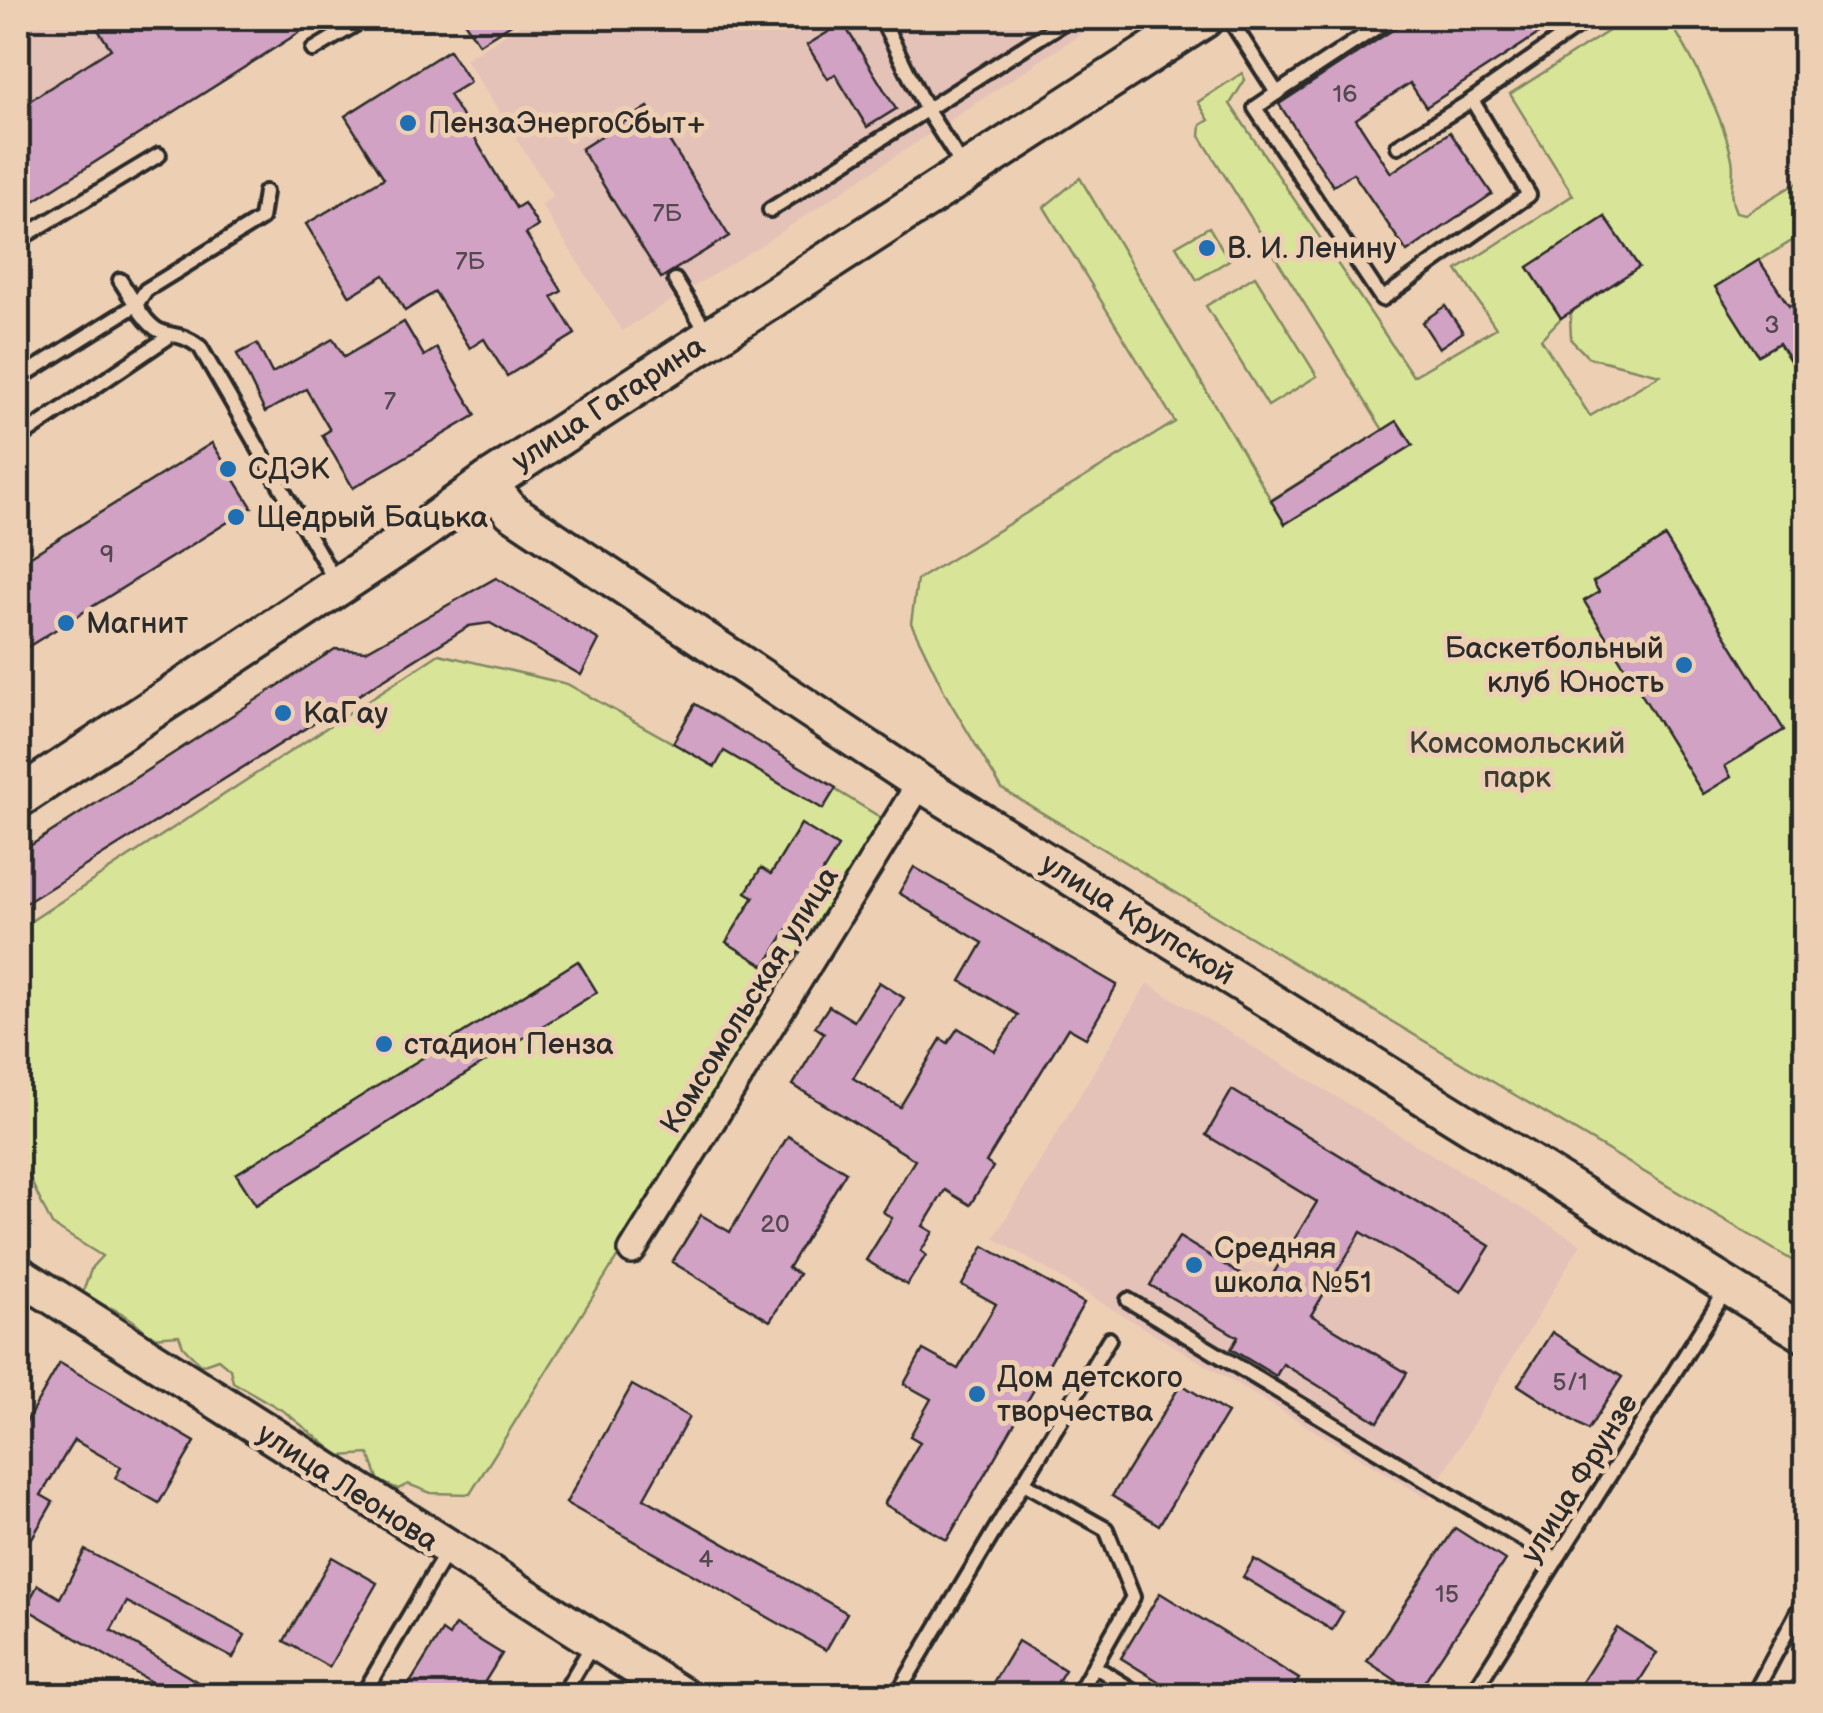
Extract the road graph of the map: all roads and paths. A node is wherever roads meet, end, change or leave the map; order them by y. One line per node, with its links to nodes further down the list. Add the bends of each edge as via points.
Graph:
1 (366, 18): 8 (lane)
2 (881, 18): 11 (lane)
3 (1070, 18): 11 (lane)
4 (1204, 18): 14 (main road, улица Гагарина)
5 (1229, 18): 9 (lane)
6 (1391, 18): 9 (lane)
7 (1589, 18): 10 (lane)
8 (312, 50)
9 (1277, 93): 10 (lane, via 1255,108 1382,299 1529,195)
10 (1472, 100): 12 (lane)
11 (926, 110): 14 (lane); 16 (lane)
12 (1398, 146)
13 (159, 155): 17 (lane)
14 (966, 171): 21 (main road, улица Гагарина)
15 (265, 192): 20 (lane, via 261,219 146,290)
16 (770, 210)
17 (18, 240)
18 (120, 280): 20 (lane)
19 (675, 280): 21 (lane)
20 (136, 305): 22 (lane); 23 (lane)
21 (710, 336): 25 (main road, улица Гагарина)
22 (167, 338): 24 (lane); 26 (lane, via 188,337 200,347)
23 (18, 379)
24 (18, 439)
25 (488, 482): 26 (main road, улица Гагарина); 27 (main road, улица Крупской, via 511,512)
26 (339, 586): 28 (main road, улица Гагарина)
27 (920, 783): 29 (street, Комсомольская улица); 31 (main road, улица Крупской)
28 (18, 798)
29 (632, 1251)
30 (19, 1279): 36 (main road, улица Леонова)
31 (1728, 1287): 33 (main road, улица Крупской); 37 (lane, улица Фрунзе)
32 (1128, 1300): 37 (lane)
33 (1806, 1335)
34 (1110, 1339): 35 (lane)
35 (1024, 1483): 40 (lane, via 1106,1529 1133,1597); 47 (lane)
36 (448, 1551): 39 (main road, улица Леонова); 42 (lane)
37 (1557, 1560): 50 (lane, улица Фрунзе)
38 (1806, 1596): 41 (lane)
39 (594, 1642): 45 (lane); 46 (main road, улица Леонова)
40 (1094, 1666): 48 (lane); 49 (lane)
41 (1755, 1691): 51 (lane)
42 (362, 1696)
43 (527, 1696): 44 (lane)
44 (540, 1696)
45 (562, 1696)
46 (682, 1696)
47 (896, 1696)
48 (1077, 1696)
49 (1142, 1696)
50 (1471, 1696)
51 (1773, 1696)

